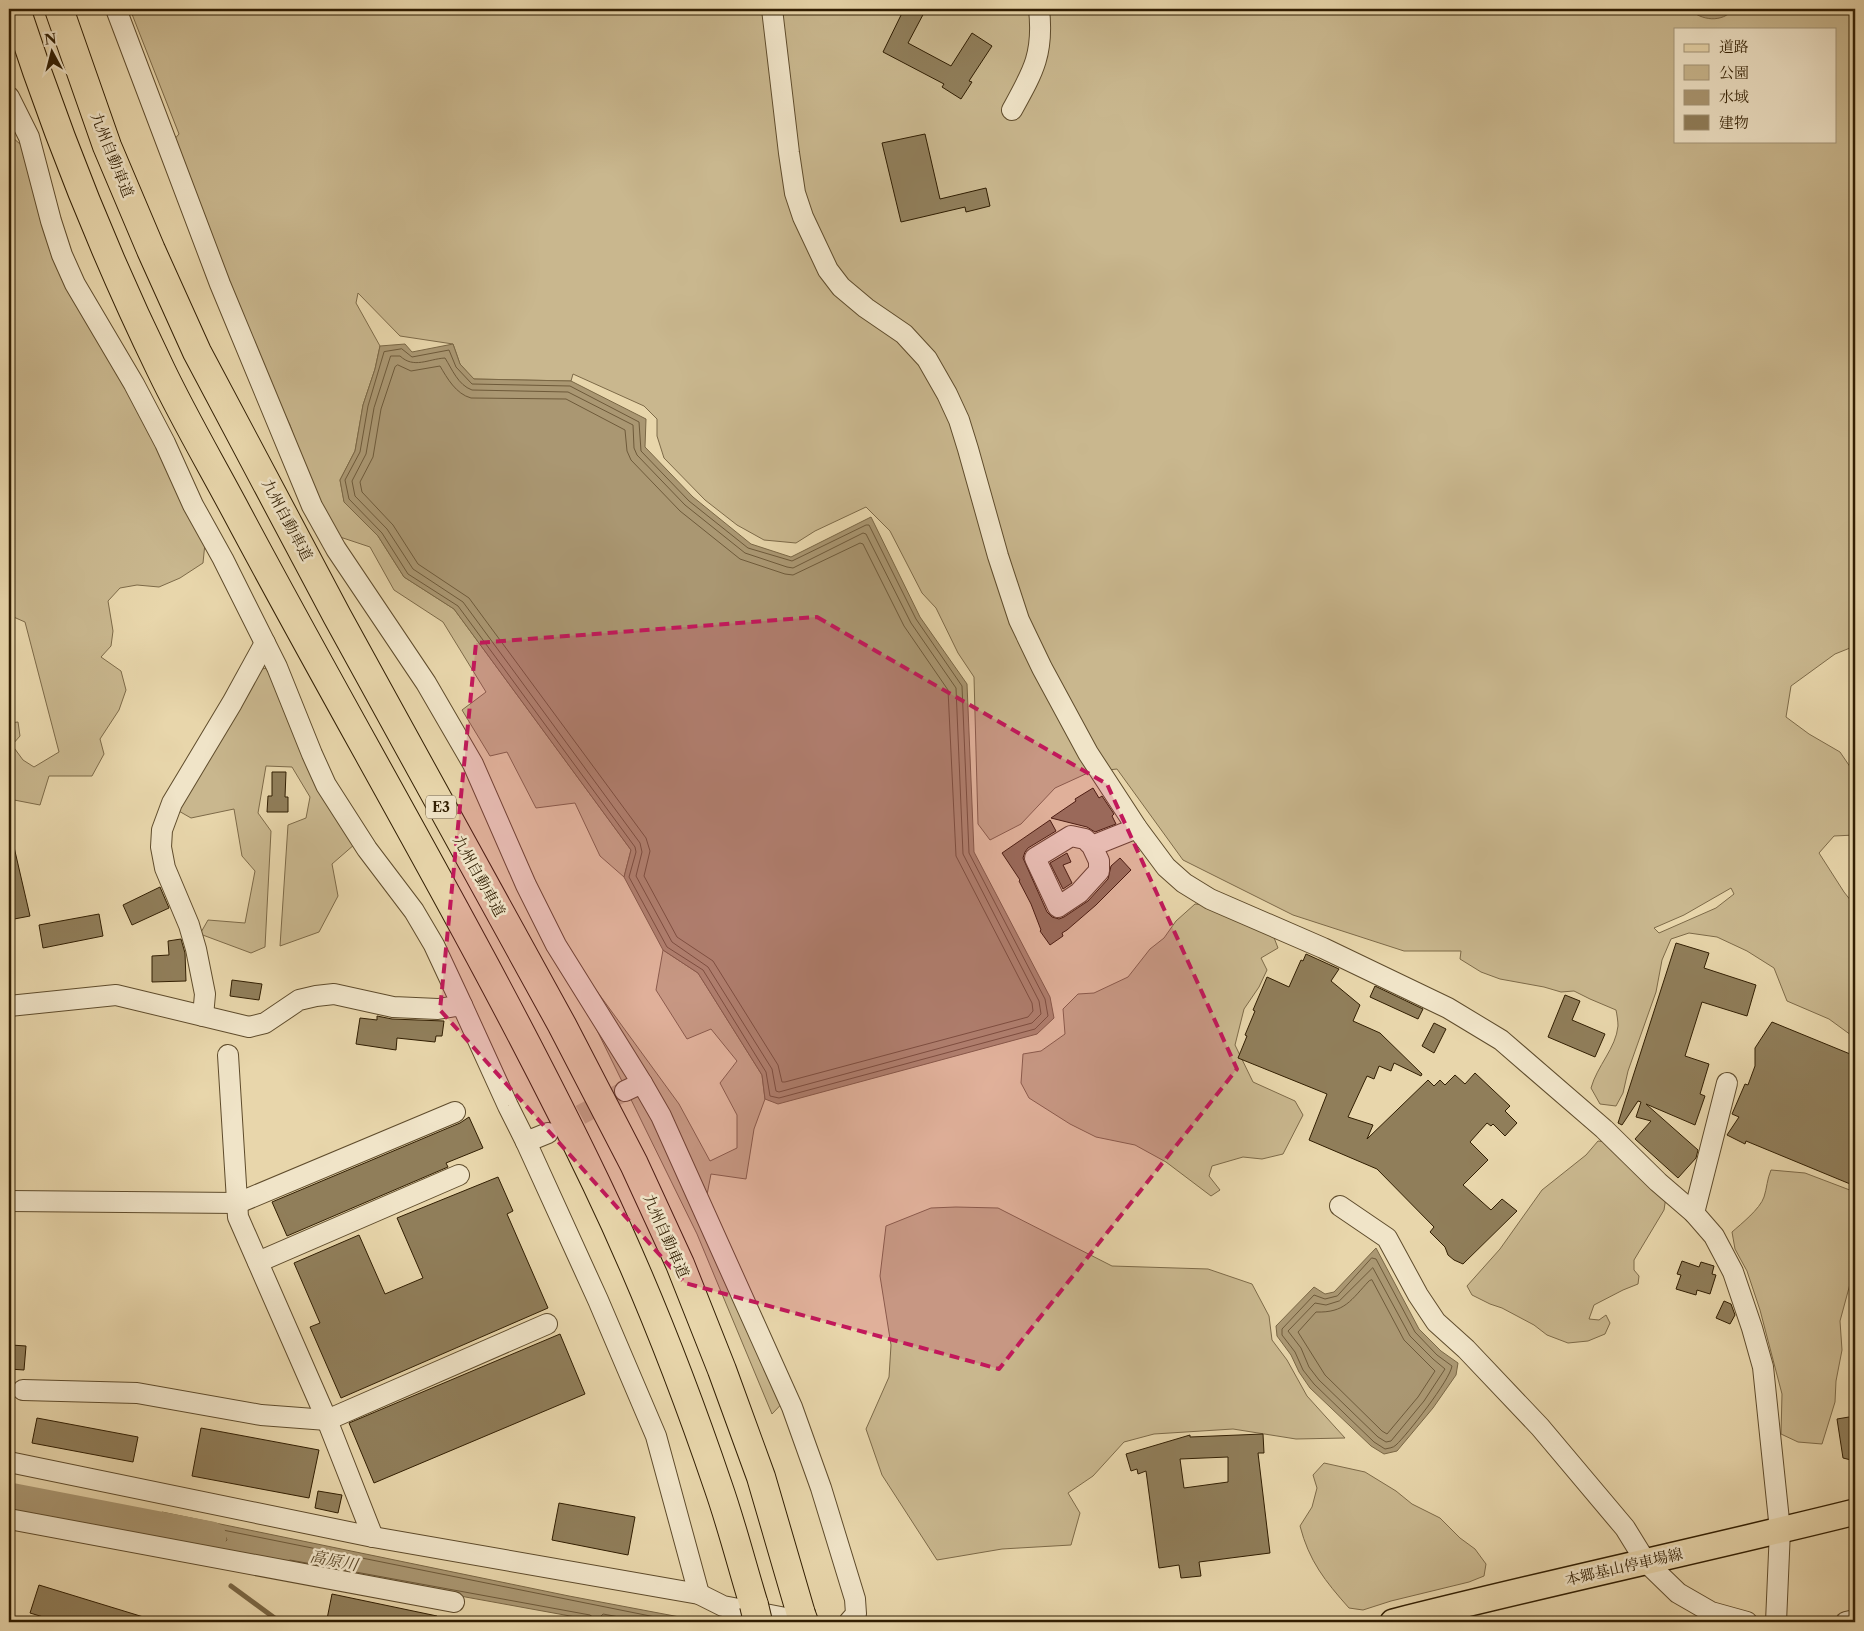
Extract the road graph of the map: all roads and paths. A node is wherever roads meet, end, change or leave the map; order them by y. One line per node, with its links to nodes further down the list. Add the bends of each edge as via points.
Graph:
1 (16, 9): 36 (highway, E3, via 71,164 162,372 525,1043 599,1190 682,1384 720,1490)
2 (59, 9): 37 (highway, 九州自動車道 / E3, via 107,146 197,352 337,616 562,1025 634,1164 672,1246 761,1477)
3 (116, 9): 39 (street, via 220,284 312,506 336,548 426,683 473,764 526,886 556,945 634,1087 661,1116 792,1407 855,1599 856,1614)
4 (772, 9): 9 (street, via 790,161 803,217 828,270 841,287 904,334 927,359 947,394 959,420 1019,620 1088,753)
5 (1039, 9): 7 (street, via 1040,46 1032,75)
6 (9, 97): 8 (street, via 29,137 62,255 75,284 134,384)
7 (1012, 110)
8 (265, 643): 11 (street, via 326,785 414,912 434,945); 13 (street, via 172,803 162,830 165,868 196,949 205,994)
9 (1137, 828): 10 (street); 23 (street, via 1166,867 1210,899 1323,948 1448,1008 1501,1040 1604,1128)
10 (1092, 846)
11 (462, 1005): 13 (street, via 438,1009 393,1007 334,994 299,1000 266,1023 249,1027); 18 (street)
12 (9, 1006): 13 (street, via 116,995)
13 (203, 1016)
14 (228, 1056): 21 (street)
15 (1726, 1083): 23 (street)
16 (455, 1112): 21 (street)
17 (548, 1132): 18 (street)
18 (526, 1142): 34 (street, via 656,1436)
19 (459, 1175): 24 (street)
20 (9, 1201): 21 (street)
21 (238, 1203): 24 (street, via 238,1218)
22 (1340, 1206): 33 (street, via 1387,1238 1436,1322 1466,1348 1540,1427 1625,1528)
23 (1694, 1214): 31 (street, via 1714,1236 1733,1272 1763,1367)
24 (258, 1262): 27 (street)
25 (547, 1324): 27 (street)
26 (23, 1390): 27 (street, via 137,1393 261,1415)
27 (328, 1420): 32 (street)
28 (9, 1462): 32 (street)
29 (1855, 1512): 31 (main road, 本郷基山停車場線)
30 (9, 1519): 35 (street)
31 (1780, 1530): 33 (main road, 本郷基山停車場線); 42 (street)
32 (373, 1537): 34 (street)
33 (1646, 1562): 40 (main road, 本郷基山停車場線); 41 (street, via 1678,1593 1711,1612)
34 (699, 1594): 37 (street, via 722,1606)
35 (454, 1602)
36 (756, 1614)
37 (804, 1619)
38 (1855, 1620): 43 (street)
39 (849, 1622)
40 (1393, 1622)
41 (1747, 1622)
42 (1776, 1622)
43 (1846, 1622)

